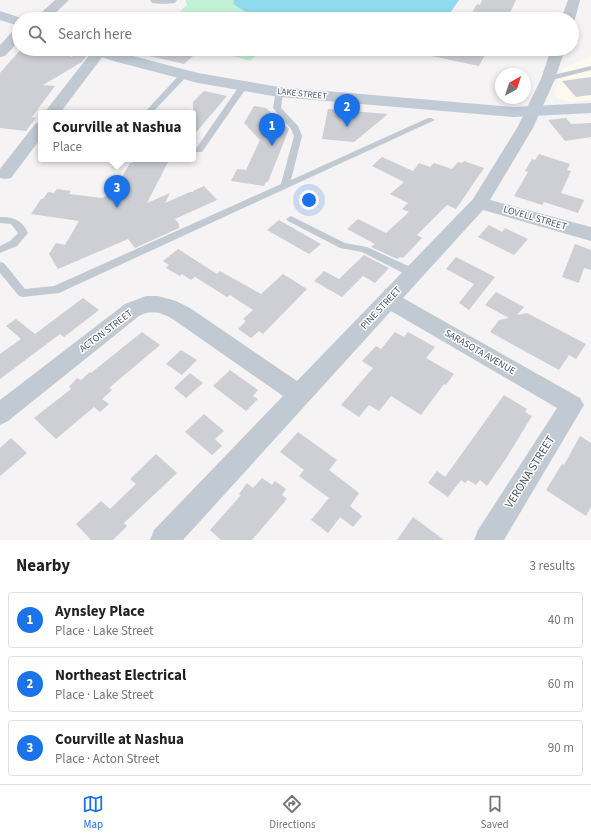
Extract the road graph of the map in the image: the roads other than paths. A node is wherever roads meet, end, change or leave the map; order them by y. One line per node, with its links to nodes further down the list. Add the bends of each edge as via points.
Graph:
1 (63, 0): 5 (street)
2 (156, 0): 3 (street)
3 (170, 0)
4 (574, 0): 6 (street)
5 (49, 12)
6 (570, 12)
7 (0, 15): 8 (street)
8 (12, 19)
9 (12, 40): 10 (street)
10 (0, 53)
11 (91, 56): 20 (street)
12 (113, 56): 15 (street, LAKE STREET)
13 (556, 56): 16 (street, PINE STREET)
14 (591, 68): 16 (lane)
15 (184, 75): 17 (street, LAKE STREET); 21 (lane)
16 (548, 79): 22 (street, PINE STREET)
17 (243, 87): 18 (street, LAKE STREET); 25 (lane)
18 (279, 92): 22 (street, LAKE STREET); 27 (lane, via 277,108 295,128 298,136)
19 (591, 108): 22 (street, LAKE STREET)
20 (54, 110)
21 (151, 110)
22 (531, 112): 28 (street, PINE STREET, via 525,128)
23 (430, 120): 27 (lane)
24 (38, 131): 26 (street)
25 (199, 150)
26 (3, 177)
27 (285, 186): 33 (lane, via 55,290 23,293)
28 (479, 203): 31 (street, LOVELL STREET); 34 (street, PINE STREET)
29 (291, 219): 34 (lane, via 343,246 364,249)
30 (0, 220): 32 (lane, via 14,221 23,233 20,240)
31 (591, 234)
32 (0, 250)
33 (0, 266)
34 (413, 273): 35 (street, PINE STREET)
35 (389, 300): 36 (street, PINE STREET); 37 (street, SARASOTA AVENUE)
36 (300, 395): 38 (street, ACTON STREET, via 182,314 155,303 144,304 132,310); 39 (street, PINE STREET)
37 (572, 405): 40 (street, VERONA STREET)
38 (0, 414)
39 (164, 540)
40 (488, 540)

